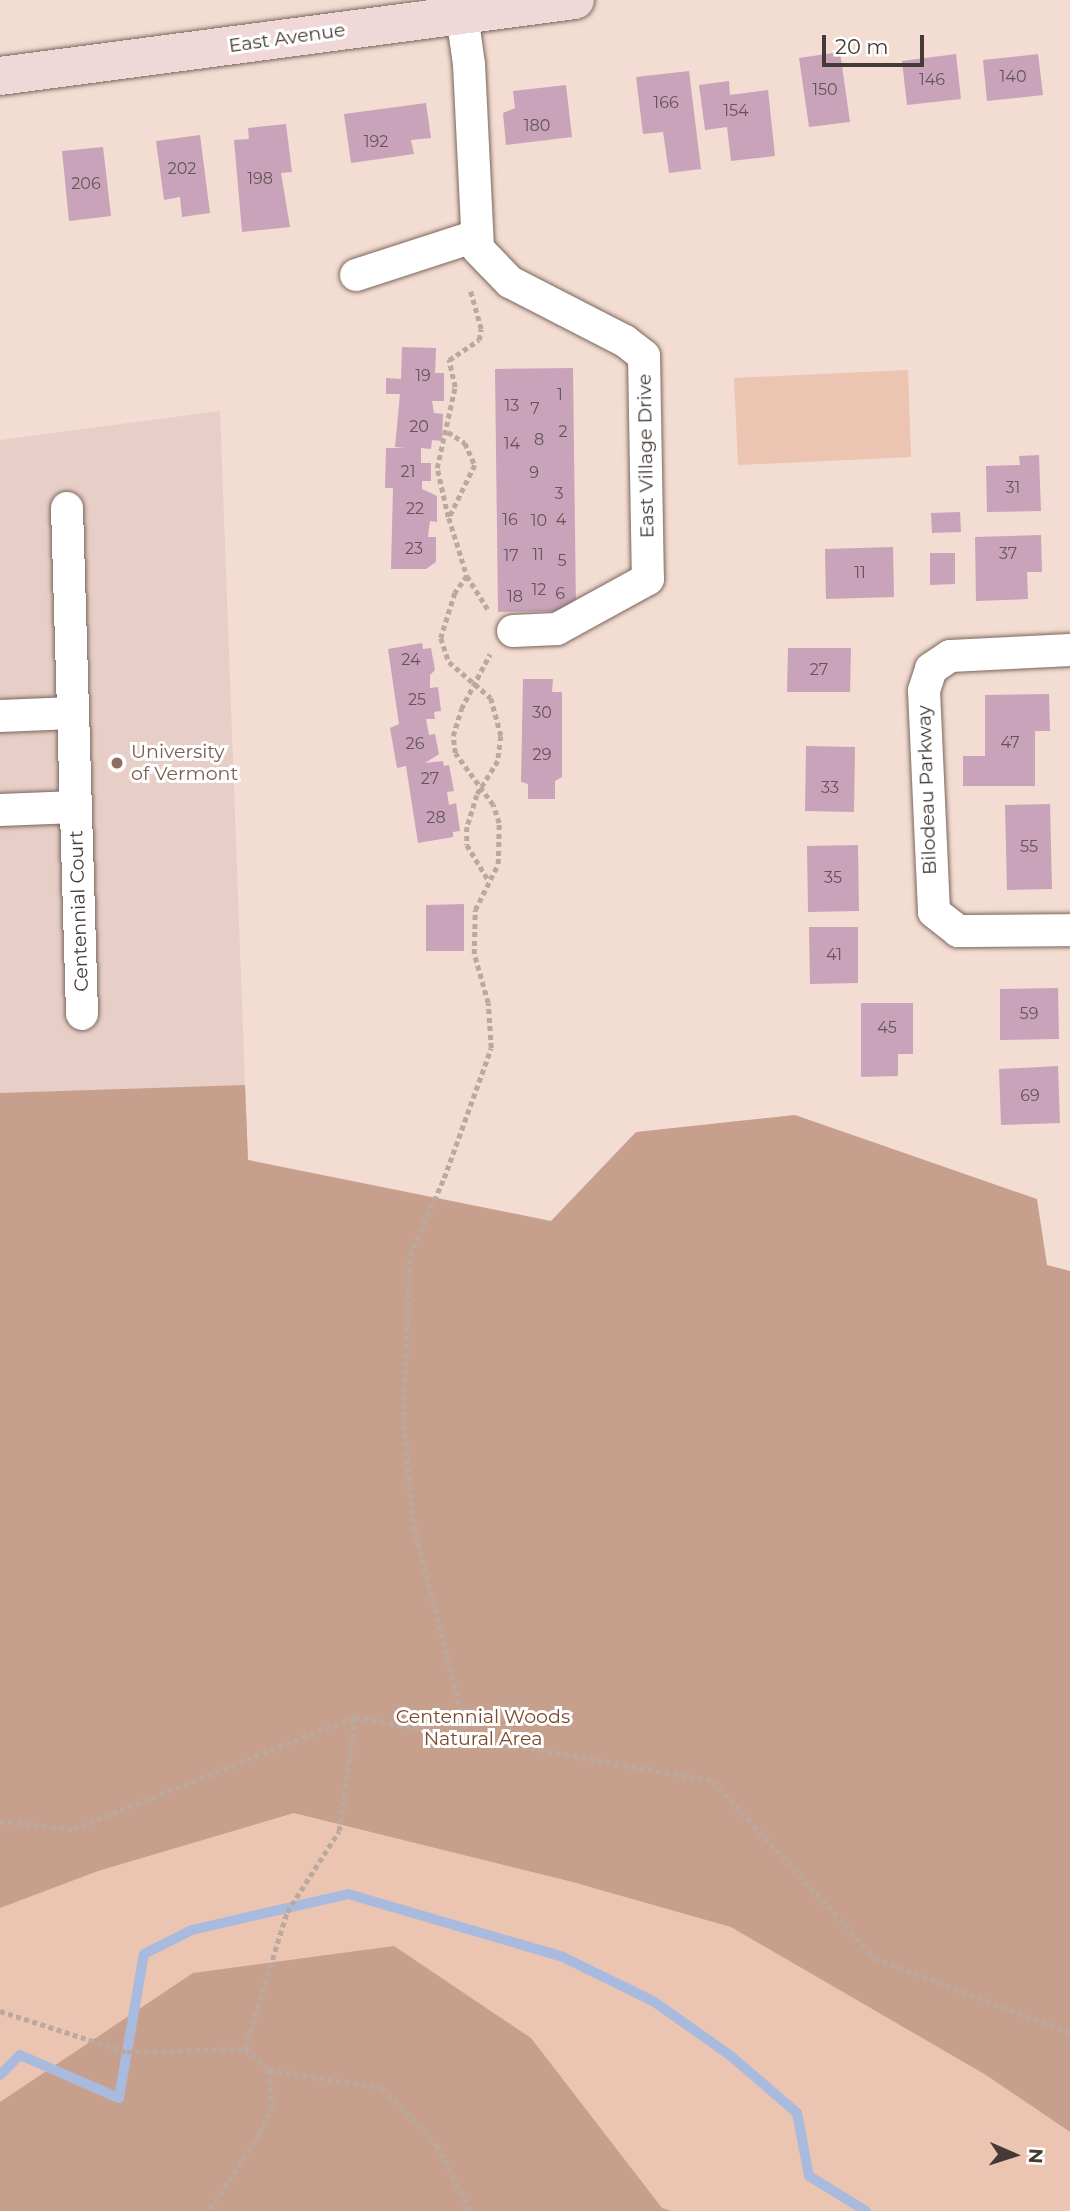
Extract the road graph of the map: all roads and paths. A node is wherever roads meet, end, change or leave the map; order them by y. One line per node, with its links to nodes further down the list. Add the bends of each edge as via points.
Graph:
1 (575, 0): 2 (main road, East Avenue)
2 (462, 15): 3 (main road, East Avenue); 4 (street, East Village Drive, via 469,64)
3 (0, 76)
4 (467, 238): 5 (street); 6 (path, via 481,329 479,340 449,360 455,387); 10 (street, East Village Drive, via 510,282 625,341 644,356 648,579 557,629)
5 (356, 275)
6 (448, 432): 8 (path, via 437,468); 8 (path, via 465,443 475,465)
7 (68, 508): 13 (street, Centennial Court)
8 (449, 518): 9 (path)
9 (467, 576): 10 (path); 12 (path, via 454,593 441,638 449,662 464,679)
10 (498, 634): 12 (path)
11 (1070, 650): 19 (street, Bilodeau Parkway, via 950,656 931,669 924,691 934,912 958,931)
12 (475, 682): 15 (path, via 491,698 501,736 498,761); 15 (path, via 453,736 459,760)
13 (73, 713): 14 (street); 16 (street, Centennial Court)
14 (0, 716)
15 (482, 789): 18 (path, via 499,822 498,864); 18 (path, via 470,813 467,845)
16 (76, 807): 17 (street, Centennial Court); 20 (street, Centennial Court)
17 (0, 810)
18 (489, 881): 22 (path, via 475,910 474,954 488,1003 491,1048 444,1178 410,1255 403,1417 413,1523)
19 (1070, 930)
20 (82, 1014)
21 (355, 1717): 22 (path); 23 (path, via 73,1829); 26 (path, via 339,1831 287,1912)
22 (467, 1737): 25 (path, via 713,1780 875,1958)
23 (0, 1821)
24 (0, 2011): 26 (path, via 127,2052)
25 (1070, 2033)
26 (245, 2049): 27 (path)
27 (270, 2070): 28 (path, via 272,2105 260,2134); 29 (path, via 382,2088 437,2145)
28 (209, 2211)
29 (470, 2211)

